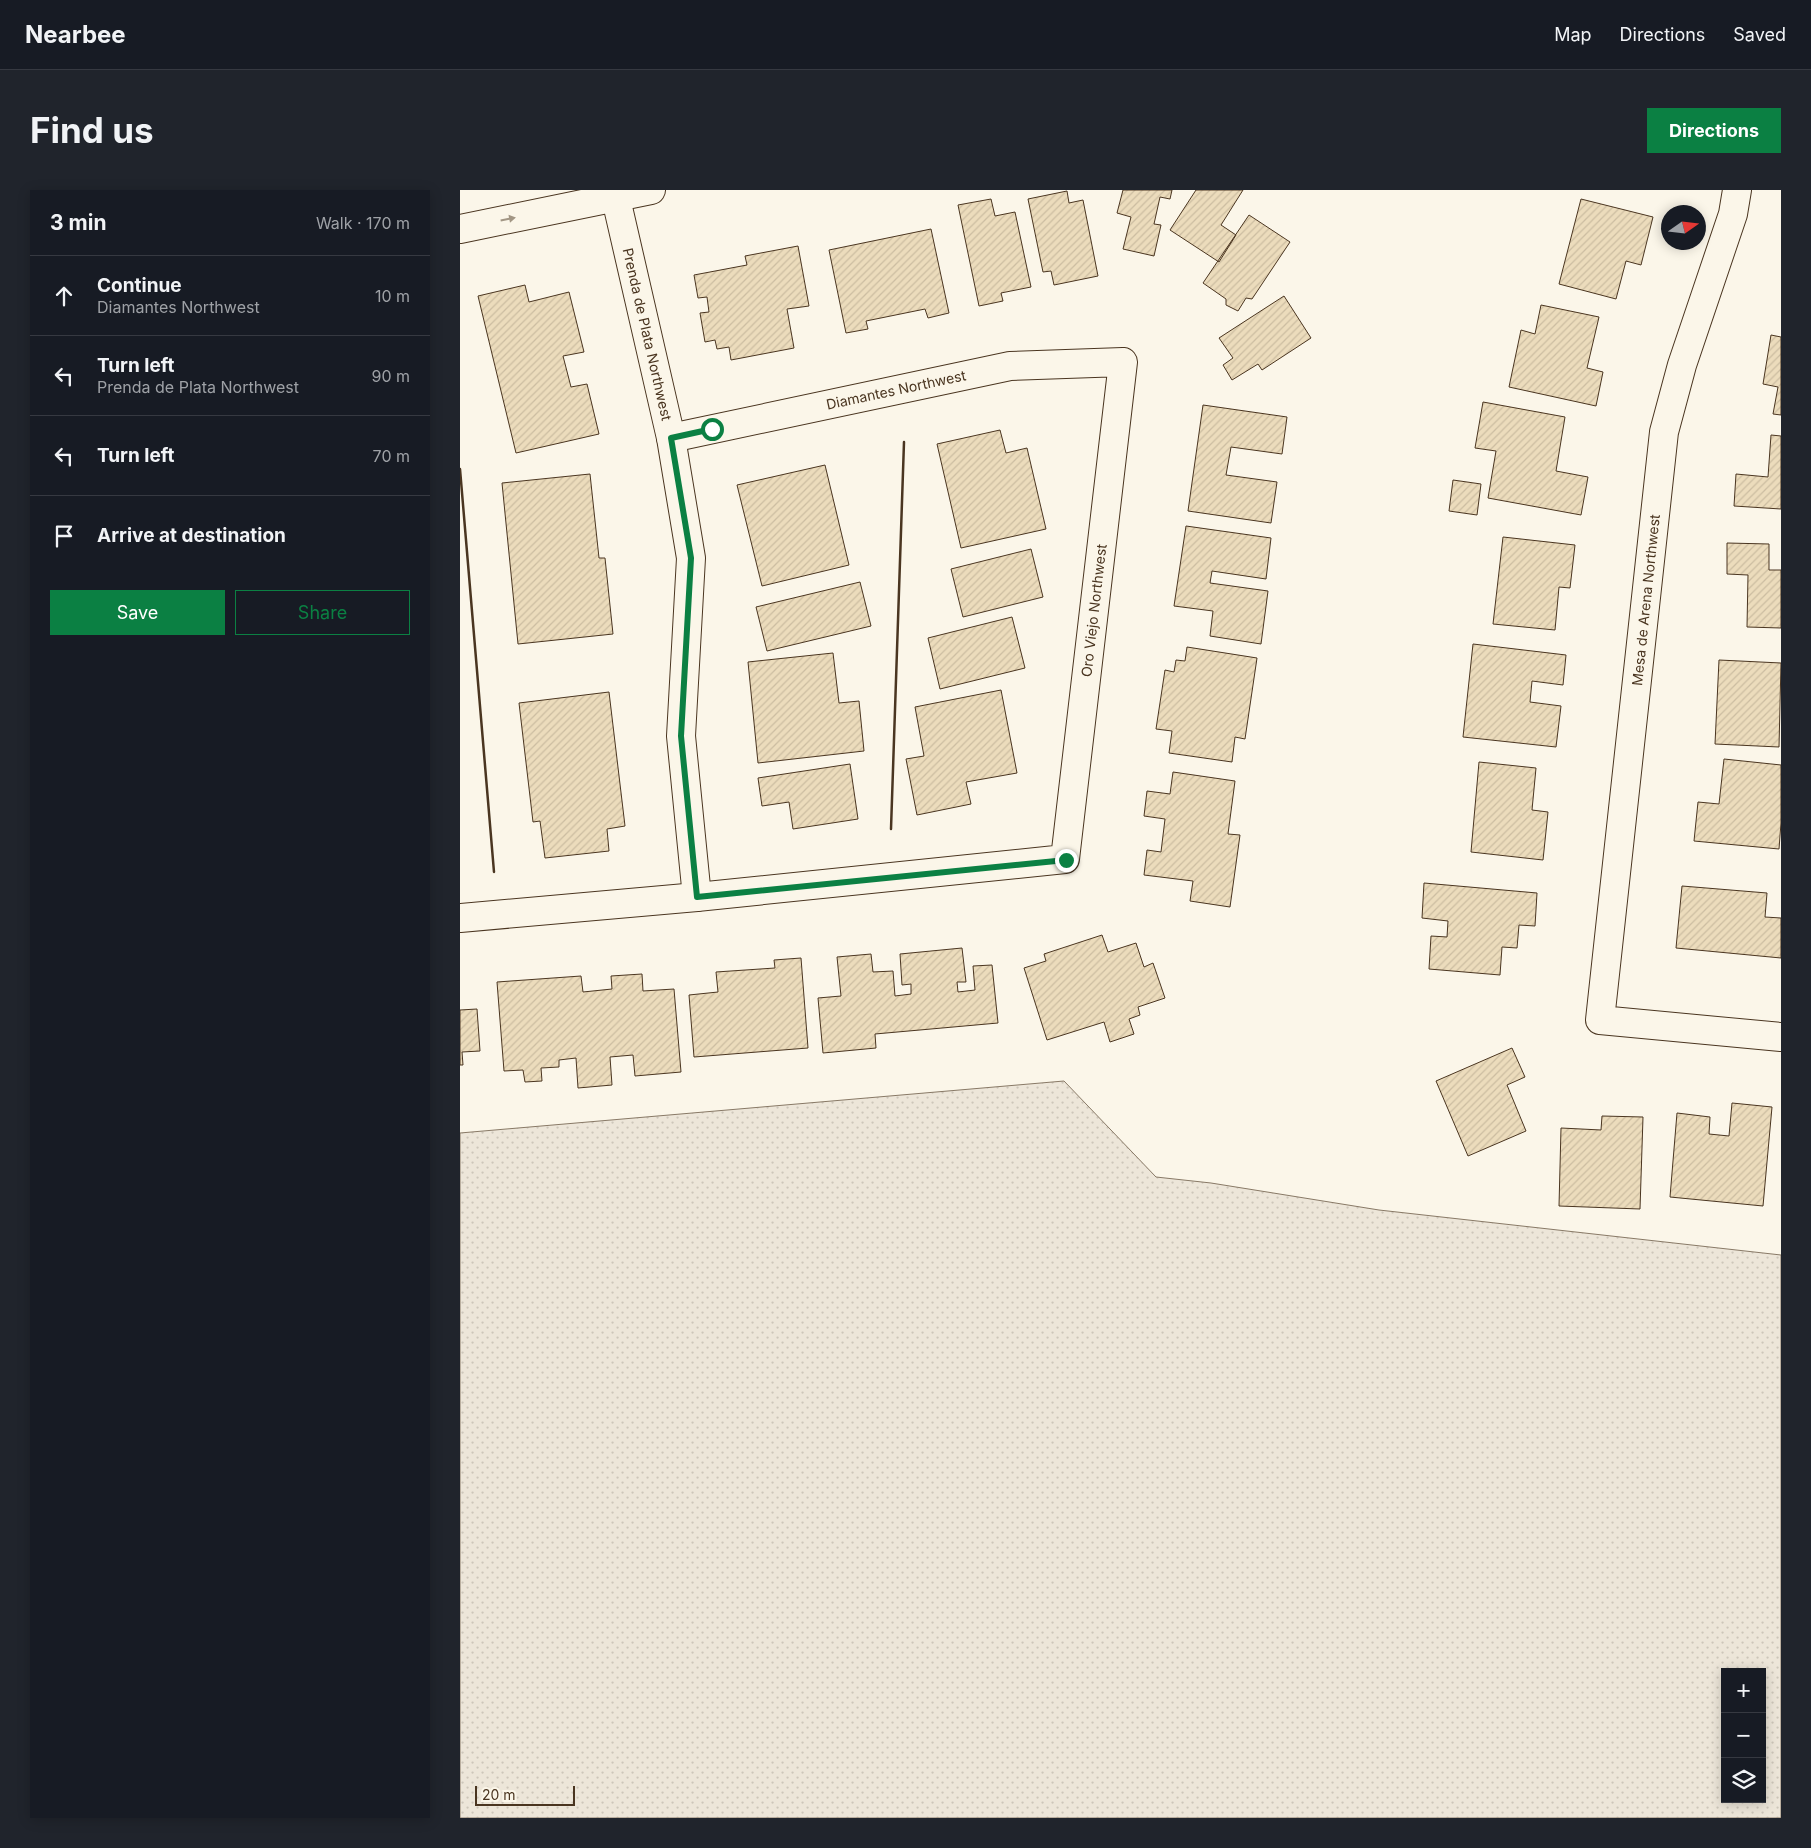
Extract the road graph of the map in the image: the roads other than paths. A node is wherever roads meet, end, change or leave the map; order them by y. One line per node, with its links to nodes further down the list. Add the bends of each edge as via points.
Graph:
1 (651, 190): 3 (street)
2 (1737, 190): 9 (street, Mesa de Arena Northwest, via 1733,214 1688,347 1664,432 1600,1020)
3 (614, 194): 4 (street, one-way to 3); 6 (street, Prenda de Plata Northwest)
4 (460, 229)
5 (1123, 362): 6 (street, Diamantes Northwest, via 1010,366); 7 (street, Oro Viejo Northwest, via 1066,860)
6 (671, 438): 7 (street, Prenda de Plata Northwest, via 691,558 681,736)
7 (697, 897): 8 (street)
8 (460, 918)
9 (1781, 1037)

